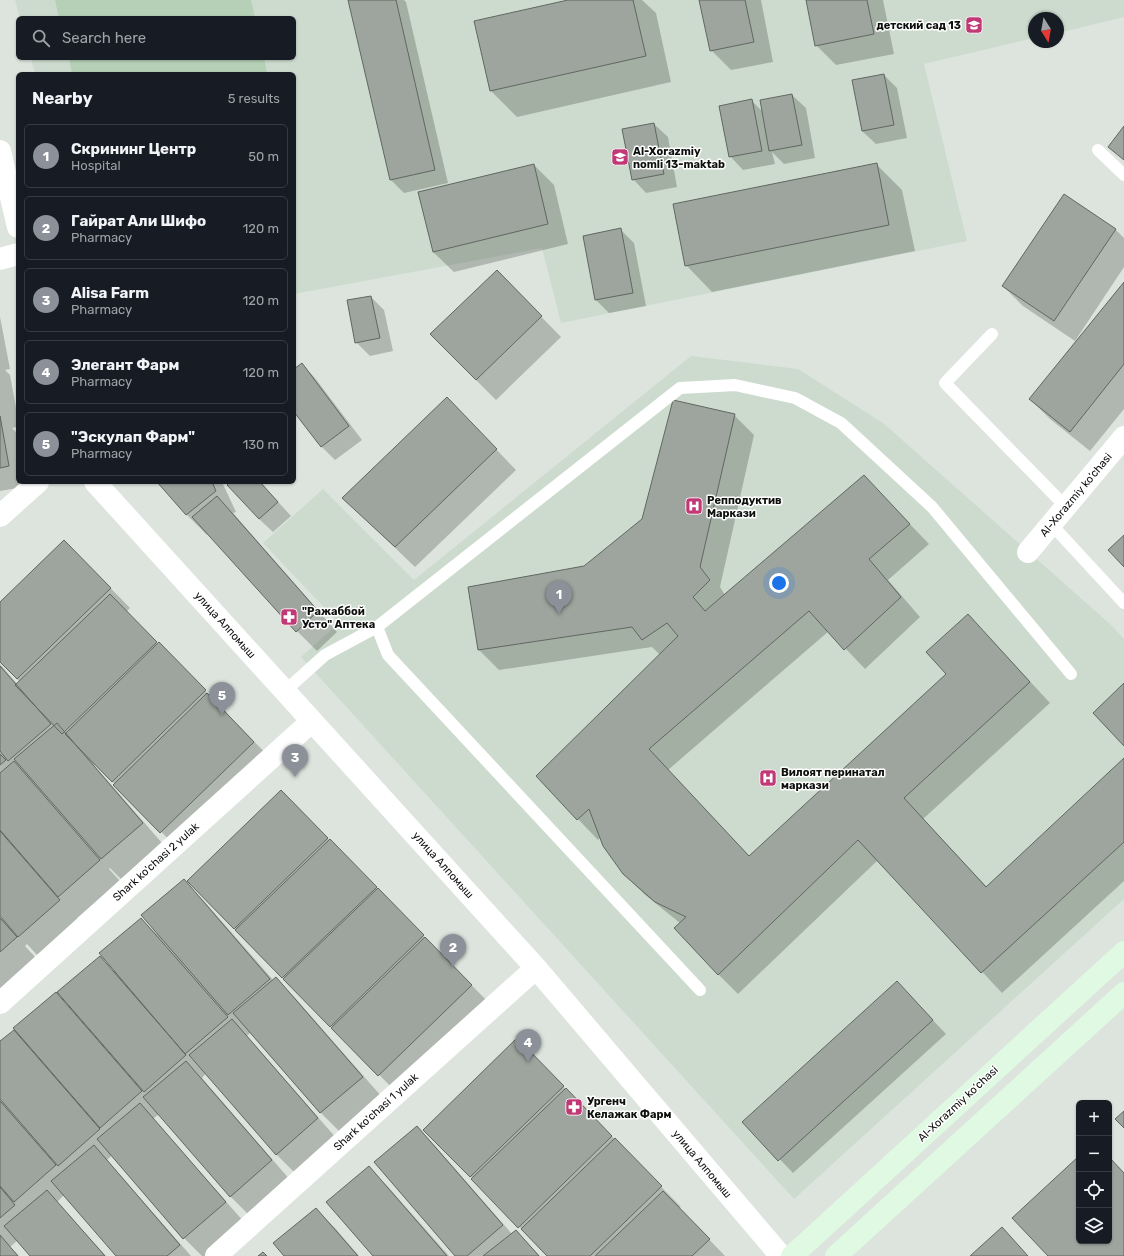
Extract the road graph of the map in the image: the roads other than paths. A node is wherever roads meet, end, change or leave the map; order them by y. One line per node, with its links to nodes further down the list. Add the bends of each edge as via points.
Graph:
1 (1098, 150): 3 (lane)
2 (0, 151): 4 (street)
3 (1124, 175)
4 (16, 219)
5 (16, 255): 6 (street)
6 (0, 259)
7 (992, 334): 11 (lane, via 945,383)
8 (1124, 437): 11 (street, Al-Xorazmiy ko’chasi)
9 (36, 484): 12 (street)
10 (97, 484): 18 (street, улица Алпомыш)
11 (1066, 507): 13 (street, Al-Xorazmiy ko’chasi)
12 (0, 516)
13 (1051, 524): 14 (street, Al-Xorazmiy ko’chasi); 15 (lane)
14 (1028, 552)
15 (1124, 603)
16 (377, 627): 17 (lane, via 680,388 734,384 795,398 840,423 932,507); 18 (lane, via 325,655); 22 (lane, via 388,655)
17 (1071, 674)
18 (285, 691): 19 (street, улица Алпомыш)
19 (312, 721): 21 (street, улица Алпомыш); 24 (street, Shark ko'chasi 2 yulak)
20 (1124, 952): 27 (main road, Al-Xorazmiy ko’chasi)
21 (536, 968): 25 (street, Shark ko'chasi 1 yulak); 26 (street, улица Алпомыш)
22 (700, 990)
23 (1124, 993): 28 (main road)
24 (0, 1003)
25 (216, 1256)
26 (780, 1256)
27 (792, 1256)
28 (836, 1256)

